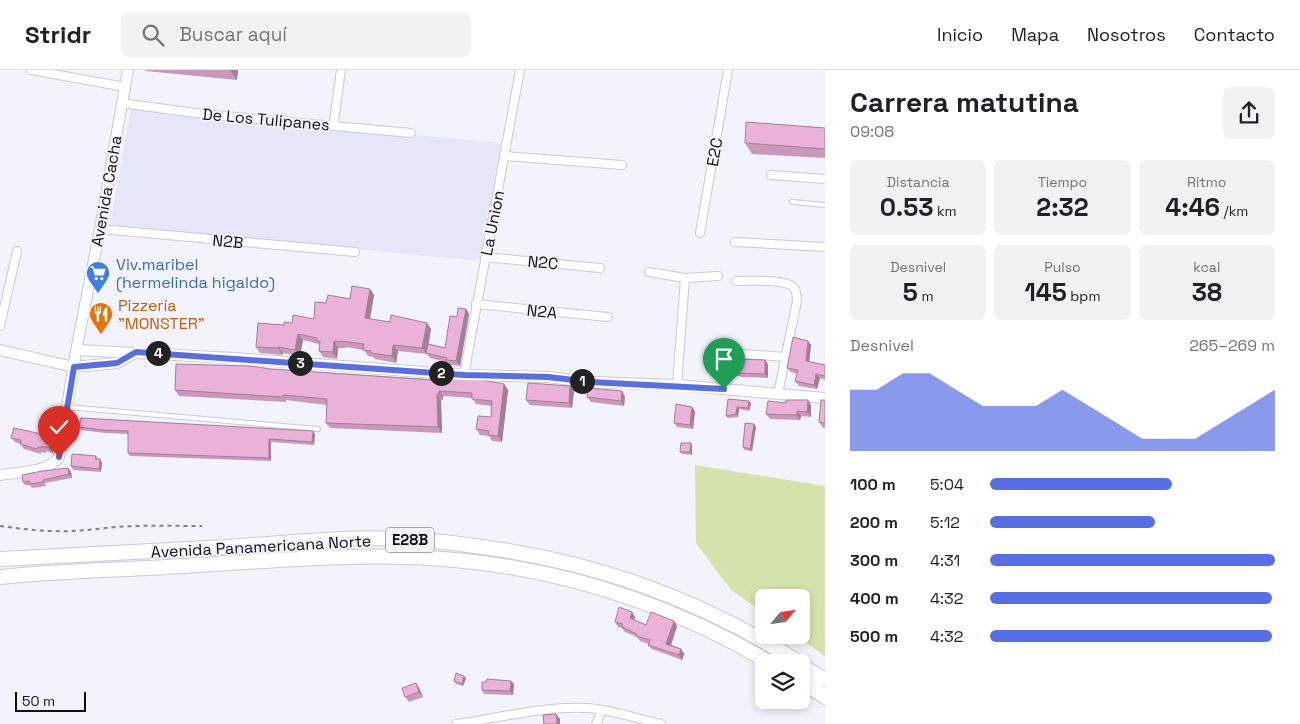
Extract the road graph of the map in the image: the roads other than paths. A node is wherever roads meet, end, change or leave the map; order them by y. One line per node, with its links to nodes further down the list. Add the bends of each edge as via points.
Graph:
1 (31, 70): 6 (street)
2 (128, 70): 6 (street, Avenida Cacha)
3 (341, 70): 8 (street)
4 (520, 70): 10 (street, La Union)
5 (728, 70): 17 (street, E2C)
6 (125, 88): 7 (street, Avenida Cacha)
7 (121, 103): 9 (street, De Los Tulipanes, via 203,114); 16 (street, Avenida Cacha)
8 (334, 122)
9 (411, 133)
10 (504, 156): 11 (street); 22 (street, La Union)
11 (622, 165)
12 (771, 175): 13 (street)
13 (825, 179)
14 (792, 202): 15 (lane)
15 (825, 205)
16 (100, 229): 21 (street, N2B); 32 (street, Avenida Cacha)
17 (700, 233)
18 (735, 242): 19 (street)
19 (825, 247)
20 (18, 251): 30 (street)
21 (355, 252)
22 (485, 257): 23 (street, N2C); 28 (street, La Union)
23 (600, 268)
24 (649, 272): 26 (street)
25 (718, 276): 26 (street)
26 (685, 278): 38 (street)
27 (736, 281): 35 (street, via 780,282 795,289 797,301)
28 (476, 304): 29 (street, N2A); 37 (street, La Union)
29 (608, 317)
30 (0, 326)
31 (0, 350): 36 (street)
32 (77, 350): 33 (street); 36 (street, Avenida Cacha)
33 (136, 352): 36 (street, via 117,363); 37 (street)
34 (728, 353): 35 (street)
35 (786, 357): 39 (street)
36 (74, 367): 41 (street, Avenida Cacha)
37 (464, 375): 38 (street)
38 (677, 386): 39 (street)
39 (778, 394): 40 (street)
40 (825, 398)
41 (67, 407): 42 (lane); 43 (street, Avenida Cacha, via 57,460 36,470)
42 (318, 429)
43 (0, 475)
44 (0, 559): 47 (highway, Avenida Panamericana Norte / E28B, via 344,539 482,546 568,563 646,586 714,614)
45 (0, 577): 46 (highway, Avenida Panamericana Norte / E28B, via 338,556 463,560 549,574 641,601)
46 (755, 654)
47 (785, 654)
48 (810, 671): 49 (highway)
49 (825, 680)
50 (810, 687): 51 (highway)
51 (825, 696)
52 (602, 710): 53 (street, via 542,710); 54 (street); 55 (street)
53 (456, 724)
54 (596, 724)
55 (661, 724)

